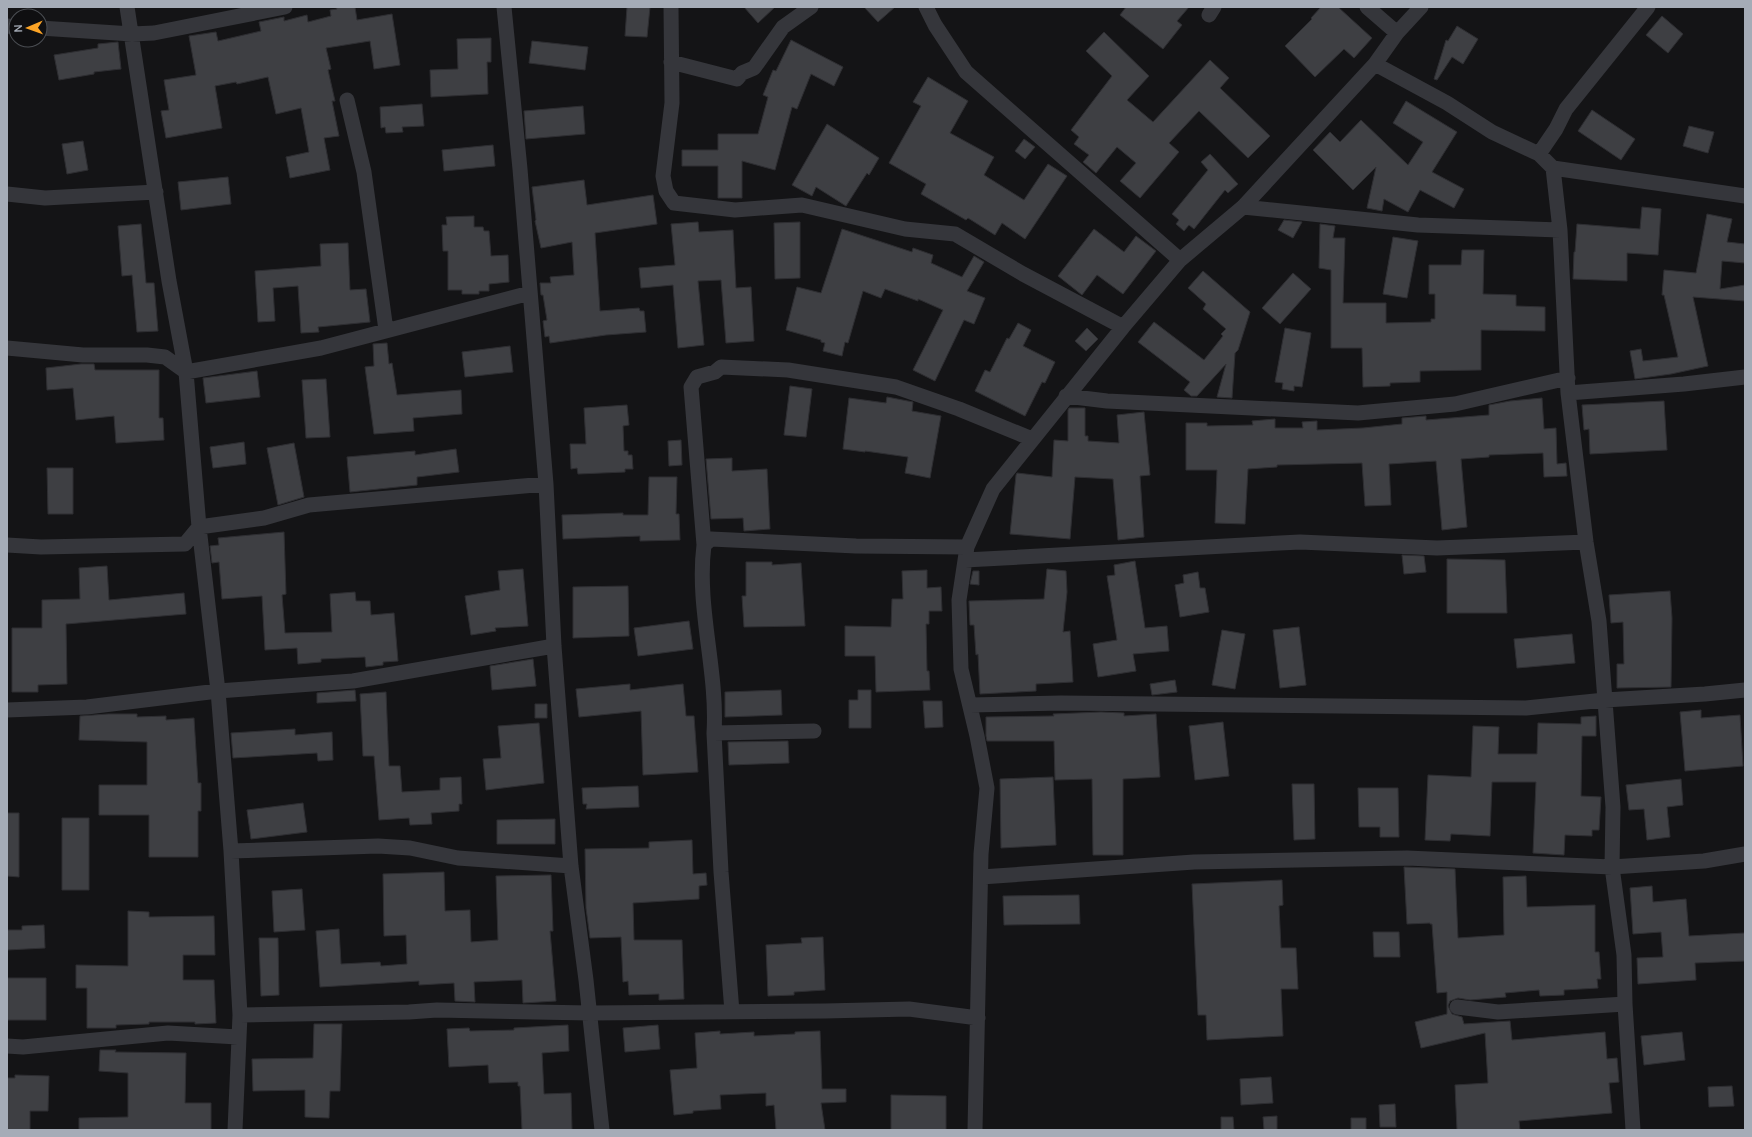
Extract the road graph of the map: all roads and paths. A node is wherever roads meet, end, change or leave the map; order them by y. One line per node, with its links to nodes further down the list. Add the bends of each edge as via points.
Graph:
1 (127, 7): 12 (street)
2 (284, 7): 12 (street, via 154,33)
3 (504, 7): 24 (street)
4 (671, 7): 13 (street)
5 (811, 7): 13 (street, via 783,27 754,68 742,72 737,79)
6 (926, 7): 23 (street, via 935,26 966,72)
7 (1367, 7): 11 (street)
8 (1421, 7): 11 (street)
9 (1648, 7): 16 (street, via 1566,109)
10 (48, 29): 12 (street)
11 (1397, 33): 14 (street)
12 (132, 34): 18 (street)
13 (671, 62): 25 (street, via 672,103 663,176 666,191 674,203 735,210 802,205 905,228 955,234 1023,274)
14 (1375, 64): 16 (street, via 1447,103 1492,132); 21 (street)
15 (347, 100): 26 (street, via 364,172)
16 (1539, 154): 17 (street)
17 (1553, 168): 20 (street); 22 (street)
18 (156, 192): 19 (street, via 44,198); 28 (street)
19 (7, 194)
20 (1745, 196)
21 (1242, 207): 22 (street, via 1418,225); 23 (street)
22 (1560, 230): 30 (street)
23 (1180, 260): 25 (street)
24 (530, 293): 26 (street); 33 (street)
25 (1123, 327): 31 (street)
26 (386, 330): 28 (street, via 314,349)
27 (7, 348): 28 (street, via 83,355 147,354 165,357)
28 (186, 372): 34 (street)
29 (1745, 377): 30 (street, via 1684,384)
30 (1568, 386): 31 (street, via 1455,404 1358,413 1107,401); 35 (street)
31 (1066, 396): 32 (street)
32 (1032, 439): 37 (street, via 896,387 788,370 721,367 715,372 697,377 691,387); 38 (street, via 993,489)
33 (546, 484): 34 (street, via 309,505 264,518); 39 (street)
34 (199, 527): 36 (street, via 184,544 41,547); 41 (street)
35 (1586, 542): 38 (street, via 1437,548 1300,542); 42 (street, via 1599,621)
36 (7, 545)
37 (704, 545): 38 (street, via 711,539); 46 (street, via 704,602 716,710)
38 (966, 554): 43 (street, via 959,600 960,669)
39 (554, 646): 41 (street, via 353,681); 49 (street)
40 (1745, 690): 42 (street)
41 (218, 691): 44 (street, via 87,707); 47 (street)
42 (1605, 700): 43 (street, via 1526,708 1061,702); 50 (street, via 1613,807)
43 (970, 705): 51 (street, via 987,788)
44 (7, 710)
45 (814, 731): 46 (street)
46 (714, 733): 54 (street)
47 (231, 851): 49 (street, via 378,846 410,848 458,858); 56 (street)
48 (1745, 854): 50 (street, via 1704,861)
49 (571, 866): 55 (street)
50 (1612, 867): 51 (street, via 1399,858 1194,862); 52 (street, via 1624,955)
51 (981, 877): 57 (street)
52 (1625, 1004): 53 (street, via 1498,1012); 63 (street)
53 (1457, 1007)
54 (732, 1012): 55 (street); 57 (street, via 909,1009)
55 (590, 1013): 56 (street, via 437,1010); 61 (street)
56 (240, 1014): 58 (street)
57 (978, 1018): 62 (street)
58 (238, 1038): 59 (street, via 168,1032 23,1047); 60 (street)
59 (7, 1046)
60 (235, 1130)
61 (602, 1130)
62 (975, 1130)
63 (1633, 1130)

